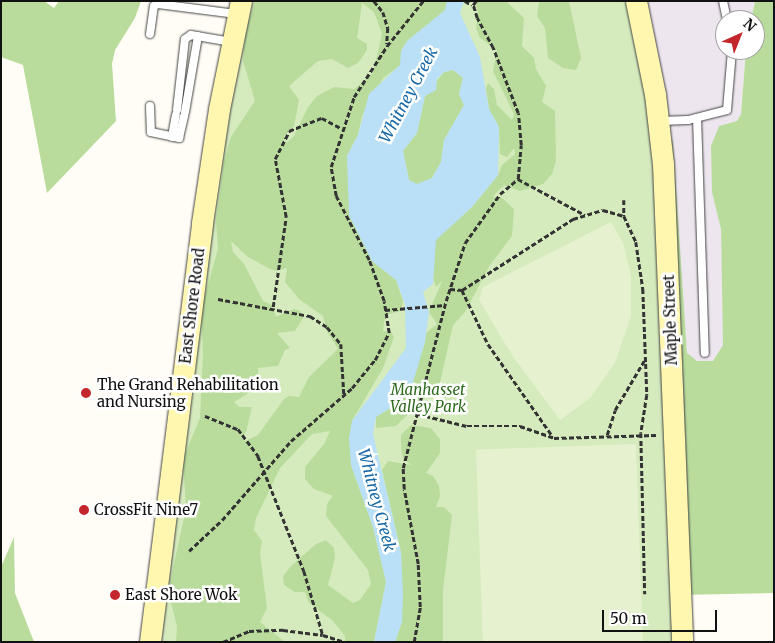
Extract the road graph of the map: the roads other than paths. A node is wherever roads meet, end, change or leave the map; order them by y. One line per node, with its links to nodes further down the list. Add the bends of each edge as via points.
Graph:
1 (636, 1): 10 (street, Maple Street)
2 (240, 8): 3 (lane, via 158,4 154,6); 5 (street, East Shore Road)
3 (150, 34)
4 (198, 36): 5 (lane); 8 (lane); 8 (lane, via 191,35 182,43)
5 (233, 42): 12 (street, East Shore Road, via 202,223)
6 (731, 60): 9 (lane, via 727,110)
7 (150, 106): 8 (lane, via 151,132 172,137)
8 (180, 113)
9 (698, 118): 10 (lane); 11 (lane)
10 (659, 121): 13 (street, Maple Street, via 666,198)
11 (705, 353)
12 (150, 642)
13 (682, 642)

